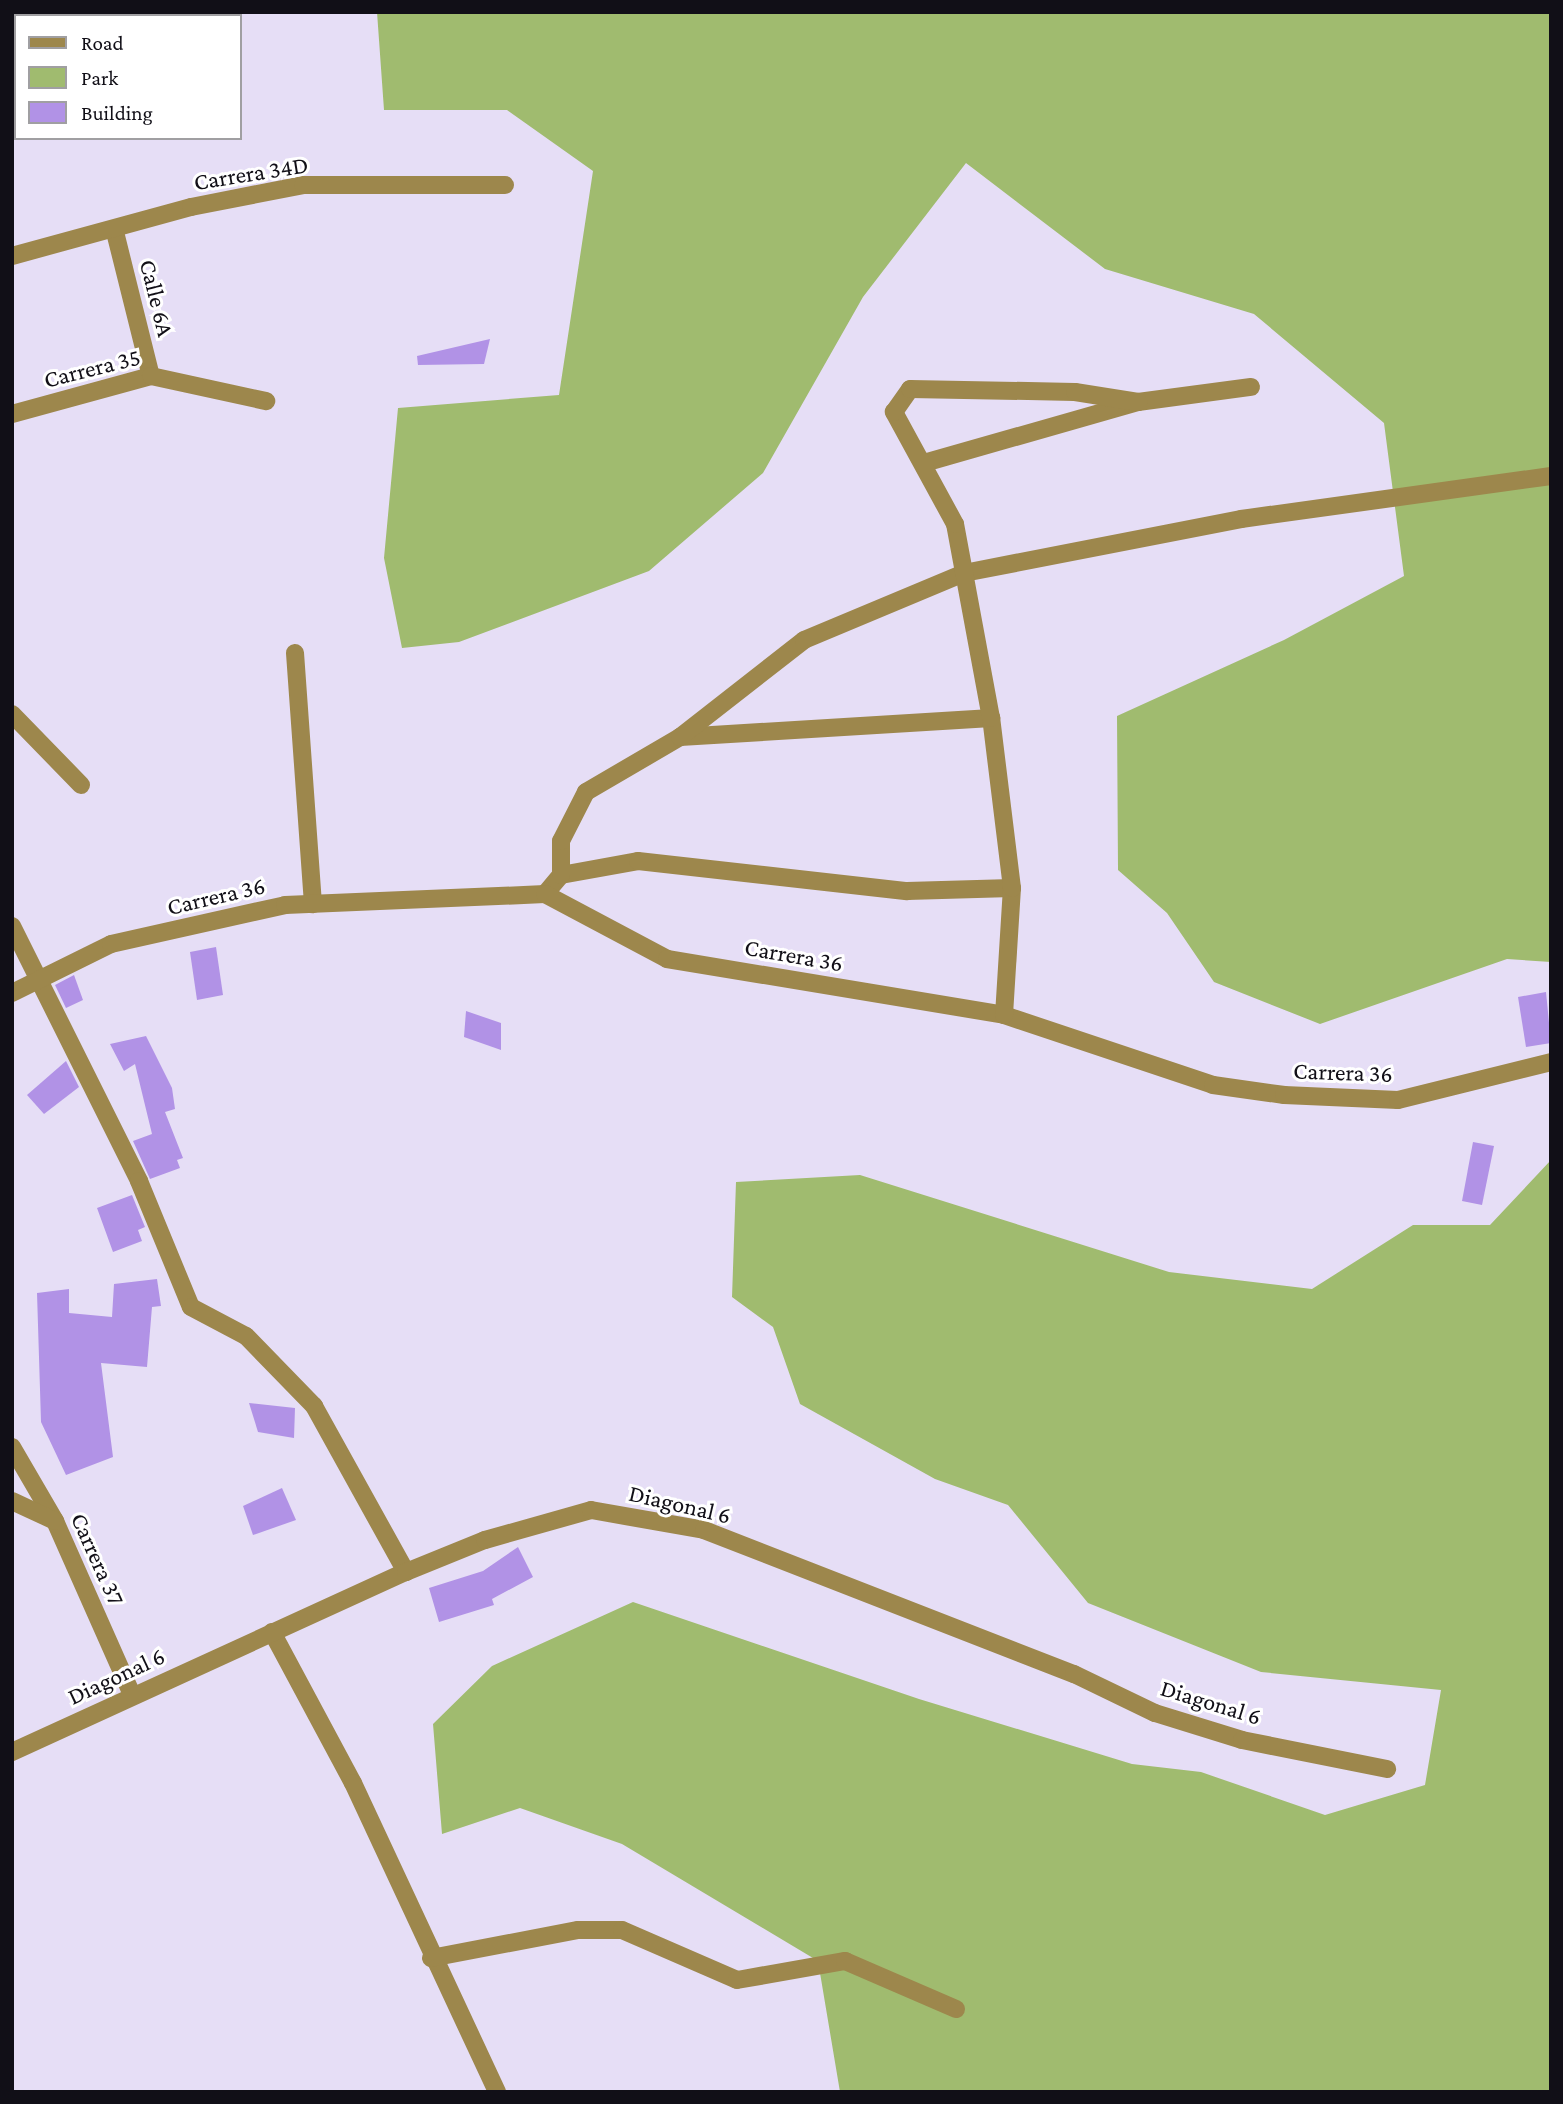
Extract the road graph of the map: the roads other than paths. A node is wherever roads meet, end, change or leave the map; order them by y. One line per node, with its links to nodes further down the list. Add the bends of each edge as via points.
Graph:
1 (505, 185): 2 (street, Carrera 34D, via 303,185 191,207)
2 (115, 232): 3 (street, Carrera 34D); 4 (street, Calle 6A)
3 (12, 256)
4 (151, 376): 6 (street, Carrera 35); 8 (street, Carrera 35)
5 (1251, 387): 7 (street)
6 (266, 401)
7 (1138, 402): 9 (street); 9 (street, via 1075,392 910,388 894,412)
8 (12, 414)
9 (924, 463): 11 (street, via 955,524)
10 (1551, 476): 11 (street, via 1241,519)
11 (964, 573): 14 (street); 15 (street, via 804,640)
12 (295, 653): 20 (street)
13 (12, 714): 16 (street)
14 (991, 718): 15 (street); 18 (street)
15 (680, 737): 17 (street, via 586,792 561,841)
16 (81, 785)
17 (561, 875): 18 (street, via 638,861 907,891); 19 (street)
18 (1013, 888): 24 (street)
19 (545, 894): 20 (street, Carrera 36); 24 (street, Carrera 36, via 667,959)
20 (313, 904): 22 (street, Carrera 36, via 111,944)
21 (12, 926): 22 (street)
22 (38, 975): 23 (street, Carrera 36); 29 (street, via 139,1181 191,1307 246,1336 314,1406)
23 (12, 992)
24 (1004, 1015): 25 (street, Carrera 36, via 1213,1085 1284,1096 1398,1100)
25 (1551, 1062)
26 (12, 1447): 28 (street, Carrera 37)
27 (12, 1502): 28 (street)
28 (55, 1521): 31 (street, Carrera 37)
29 (406, 1572): 30 (street, Diagonal 6); 33 (street, Diagonal 6, via 485,1540 591,1510 704,1530 1074,1674 1155,1713 1242,1740)
30 (272, 1632): 31 (street, Diagonal 6); 34 (street, via 353,1783)
31 (132, 1695): 32 (street, Diagonal 6)
32 (12, 1752)
33 (1387, 1769)
34 (431, 1958): 35 (street, via 578,1930 622,1930 737,1980 845,1961); 36 (street)
35 (956, 2008)
36 (498, 2092)

